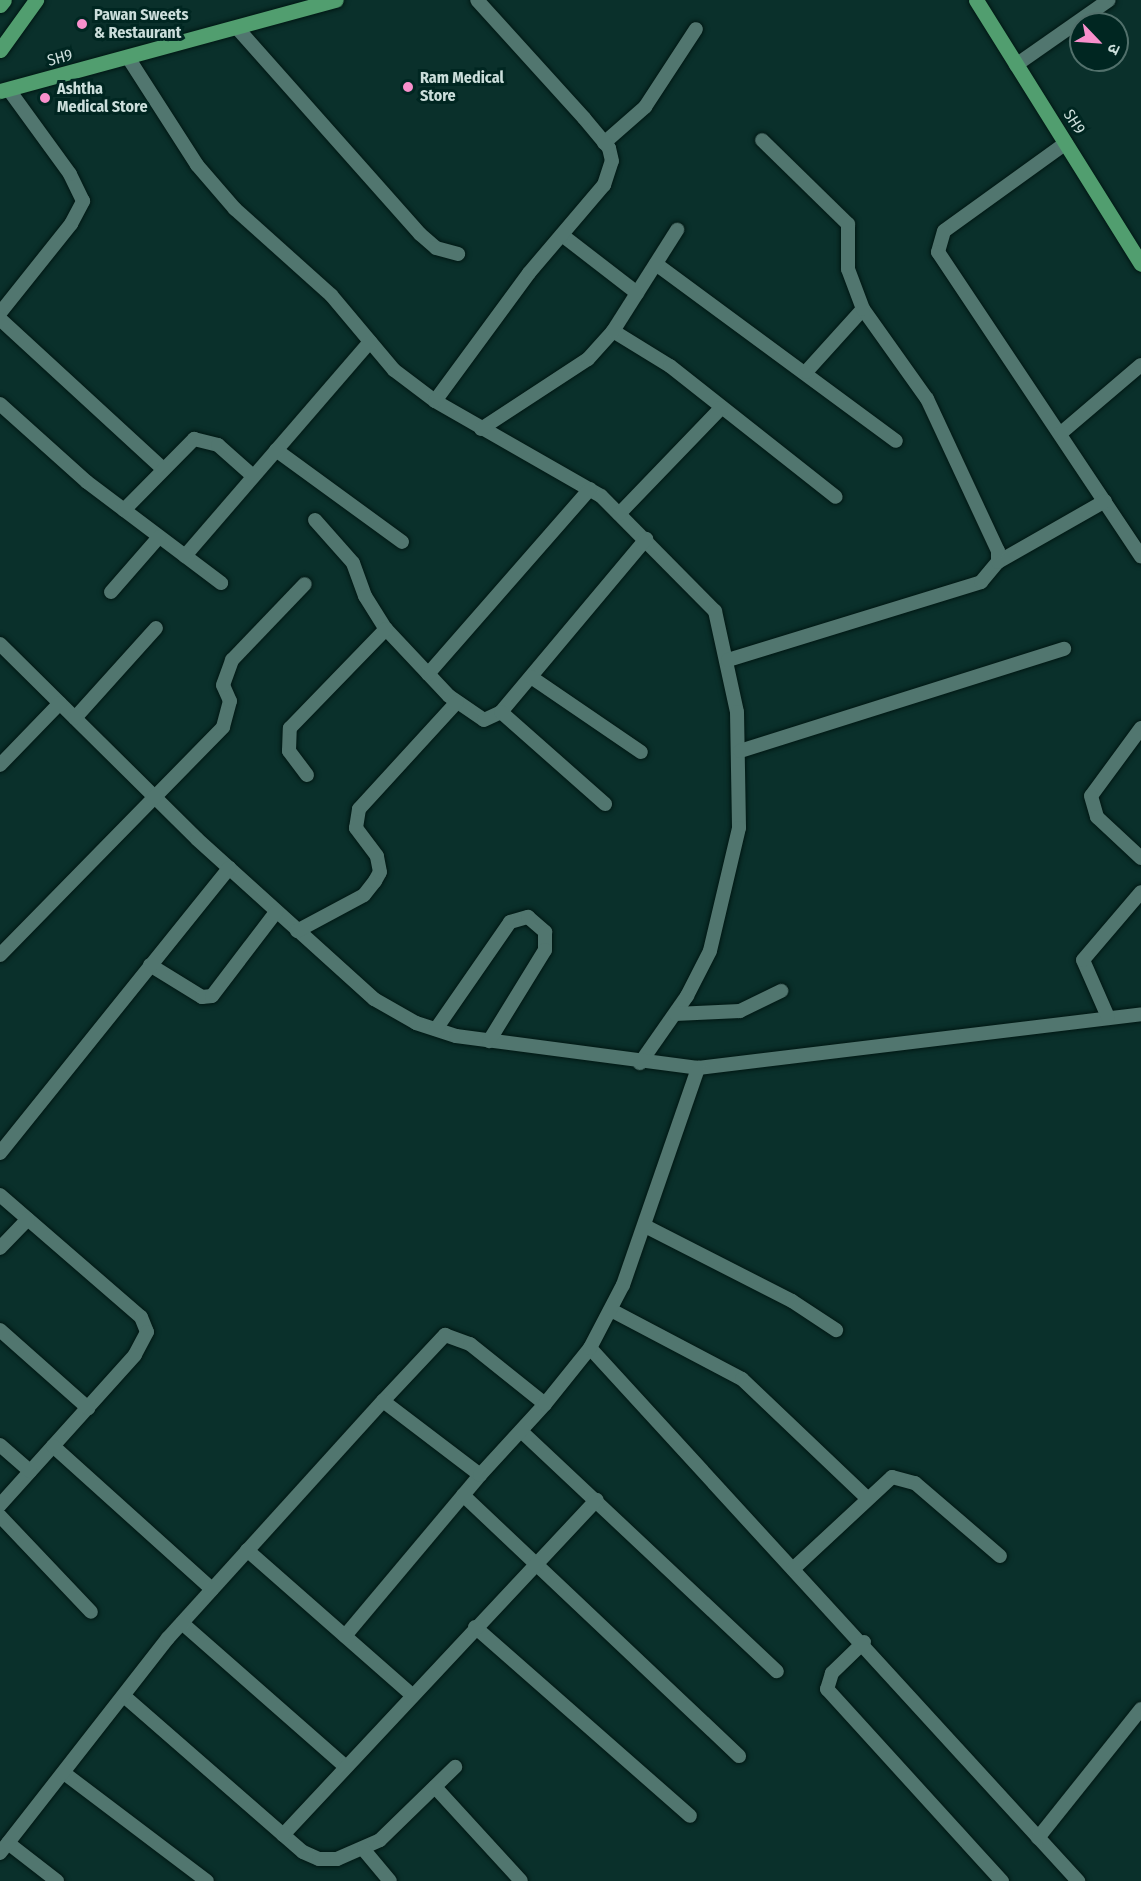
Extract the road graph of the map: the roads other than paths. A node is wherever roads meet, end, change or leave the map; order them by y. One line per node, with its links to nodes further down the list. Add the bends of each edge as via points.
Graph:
1 (4, 0): 7 (main road)
2 (36, 0): 10 (main road)
3 (336, 0): 8 (main road, SH9)
4 (477, 0): 15 (street)
5 (976, 0): 12 (main road, SH9)
6 (1109, 0): 12 (street)
7 (0, 5)
8 (238, 29): 11 (main road, SH9); 19 (street, via 420,234 436,248)
9 (696, 29): 15 (street, via 645,107)
10 (0, 50)
11 (129, 59): 13 (main road, SH9); 27 (street, via 197,165 235,208 331,295)
12 (1016, 66): 16 (main road, SH9)
13 (5, 90): 24 (street, via 70,174 82,201 71,224)
14 (762, 140): 23 (street, via 848,225 848,269)
15 (604, 143): 18 (street, via 610,173)
16 (1066, 143): 21 (main road, SH9); 34 (street, via 944,231 938,252)
17 (677, 230): 20 (street)
18 (562, 235): 22 (street); 30 (street)
19 (458, 254)
20 (656, 264): 22 (street); 29 (street)
21 (1141, 264)
22 (637, 293): 26 (street)
23 (863, 309): 29 (street); 50 (street, via 927,399 998,550)
24 (0, 313)
25 (0, 319): 37 (street)
26 (613, 331): 32 (street, via 670,366); 33 (street, via 559,380)
27 (370, 342): 30 (street, via 394,370); 36 (street)
28 (1141, 365): 34 (street)
29 (806, 372): 35 (street)
30 (435, 401): 33 (street)
31 (0, 404): 42 (street)
32 (721, 408): 40 (street); 43 (street)
33 (481, 429): 39 (street)
34 (1061, 433): 41 (street)
35 (896, 441)
36 (276, 450): 38 (street); 47 (street)
37 (161, 467): 38 (street, via 182,445 205,440); 42 (street)
38 (254, 476): 48 (street)
39 (591, 489): 43 (street); 59 (street)
40 (836, 497)
41 (1105, 501): 49 (street); 50 (street)
42 (124, 510): 45 (street)
43 (619, 513): 46 (street)
44 (315, 520): 55 (street, via 353,563 365,596)
45 (159, 537): 48 (street); 53 (street)
46 (646, 539): 58 (street, via 715,611); 60 (street)
47 (402, 543)
48 (185, 556): 51 (street)
49 (1141, 556)
50 (998, 562): 58 (street, via 981,582)
51 (221, 583)
52 (304, 584): 70 (street, via 232,660 223,685 230,701 226,722)
53 (111, 592)
54 (156, 628): 64 (street)
55 (386, 629): 59 (street); 69 (street, via 290,728 289,751)
56 (0, 644): 62 (street)
57 (1064, 649): 66 (street)
58 (728, 660): 66 (street)
59 (428, 674): 61 (street)
60 (531, 677): 63 (street); 67 (street)
61 (457, 702): 63 (street, via 484,720); 76 (street, via 359,809 356,828 377,856 381,872 375,881 364,896)
62 (60, 703): 64 (street); 68 (street)
63 (501, 712): 71 (street)
64 (75, 718): 70 (street)
65 (1141, 728): 72 (street, via 1091,796 1097,817)
66 (740, 751): 80 (street, via 739,828 729,885 710,951)
67 (641, 752)
68 (0, 765)
69 (307, 776)
70 (156, 798): 73 (street); 77 (street)
71 (605, 804)
72 (1141, 858)
73 (229, 868): 75 (street); 78 (street)
74 (1141, 892): 82 (street, via 1083,960)
75 (276, 912): 76 (street); 78 (street, via 212,996 202,997)
76 (297, 931): 83 (street, via 374,999)
77 (0, 955)
78 (150, 965): 87 (street)
79 (781, 991): 80 (street, via 740,1011)
80 (675, 1014): 85 (street)
81 (1141, 1014): 82 (street)
82 (1108, 1017): 86 (street)
83 (436, 1029): 84 (street); 84 (street, via 510,922 528,917 545,932 545,950)
84 (489, 1041): 85 (street)
85 (640, 1064): 86 (street)
86 (698, 1068): 90 (street)
87 (0, 1153)
88 (0, 1195): 89 (street)
89 (28, 1219): 91 (street); 98 (street, via 141,1317 147,1332 145,1343)
90 (645, 1226): 92 (street); 94 (street, via 782,1295)
91 (0, 1248)
92 (611, 1311): 95 (street); 105 (street, via 742,1379)
93 (0, 1330): 98 (street)
94 (836, 1330)
95 (590, 1348): 97 (street); 112 (street)
96 (383, 1401): 97 (street, via 445,1335 470,1344); 103 (street); 109 (street)
97 (545, 1404): 99 (street)
98 (87, 1408): 101 (street)
99 (521, 1431): 103 (street); 106 (street)
100 (0, 1445): 102 (street)
101 (53, 1446): 102 (street); 113 (street)
102 (30, 1471): 107 (street)
103 (480, 1475): 104 (street)
104 (463, 1495): 111 (street); 117 (street)
105 (866, 1497): 110 (street, via 892,1477 904,1478); 112 (street)
106 (597, 1500): 111 (street); 119 (street)
107 (0, 1505)
108 (0, 1516): 114 (street)
109 (247, 1550): 113 (street); 117 (street)
110 (1000, 1556)
111 (534, 1563): 116 (street); 123 (street)
112 (793, 1569): 118 (street)
113 (212, 1589): 115 (street)
114 (91, 1612)
115 (182, 1623): 121 (street); 124 (street)
116 (475, 1627): 120 (street); 128 (street)
117 (345, 1636): 120 (street)
118 (864, 1642): 130 (street); 137 (street, via 832,1674 826,1689)
119 (777, 1671)
120 (412, 1695): 124 (street)
121 (124, 1696): 126 (street); 129 (street)
122 (1141, 1709): 130 (street)
123 (739, 1756)
124 (346, 1767): 129 (street)
125 (455, 1767): 127 (street)
126 (64, 1773): 131 (street); 134 (street)
127 (435, 1787): 132 (street); 136 (street)
128 (690, 1816)
129 (283, 1835): 132 (street, via 319,1859)
130 (1038, 1838): 138 (street)
131 (4, 1848): 133 (street)
132 (364, 1850): 135 (street)
133 (57, 1881)
134 (207, 1881)
135 (390, 1881)
136 (521, 1881)
137 (1002, 1881)
138 (1078, 1881)

